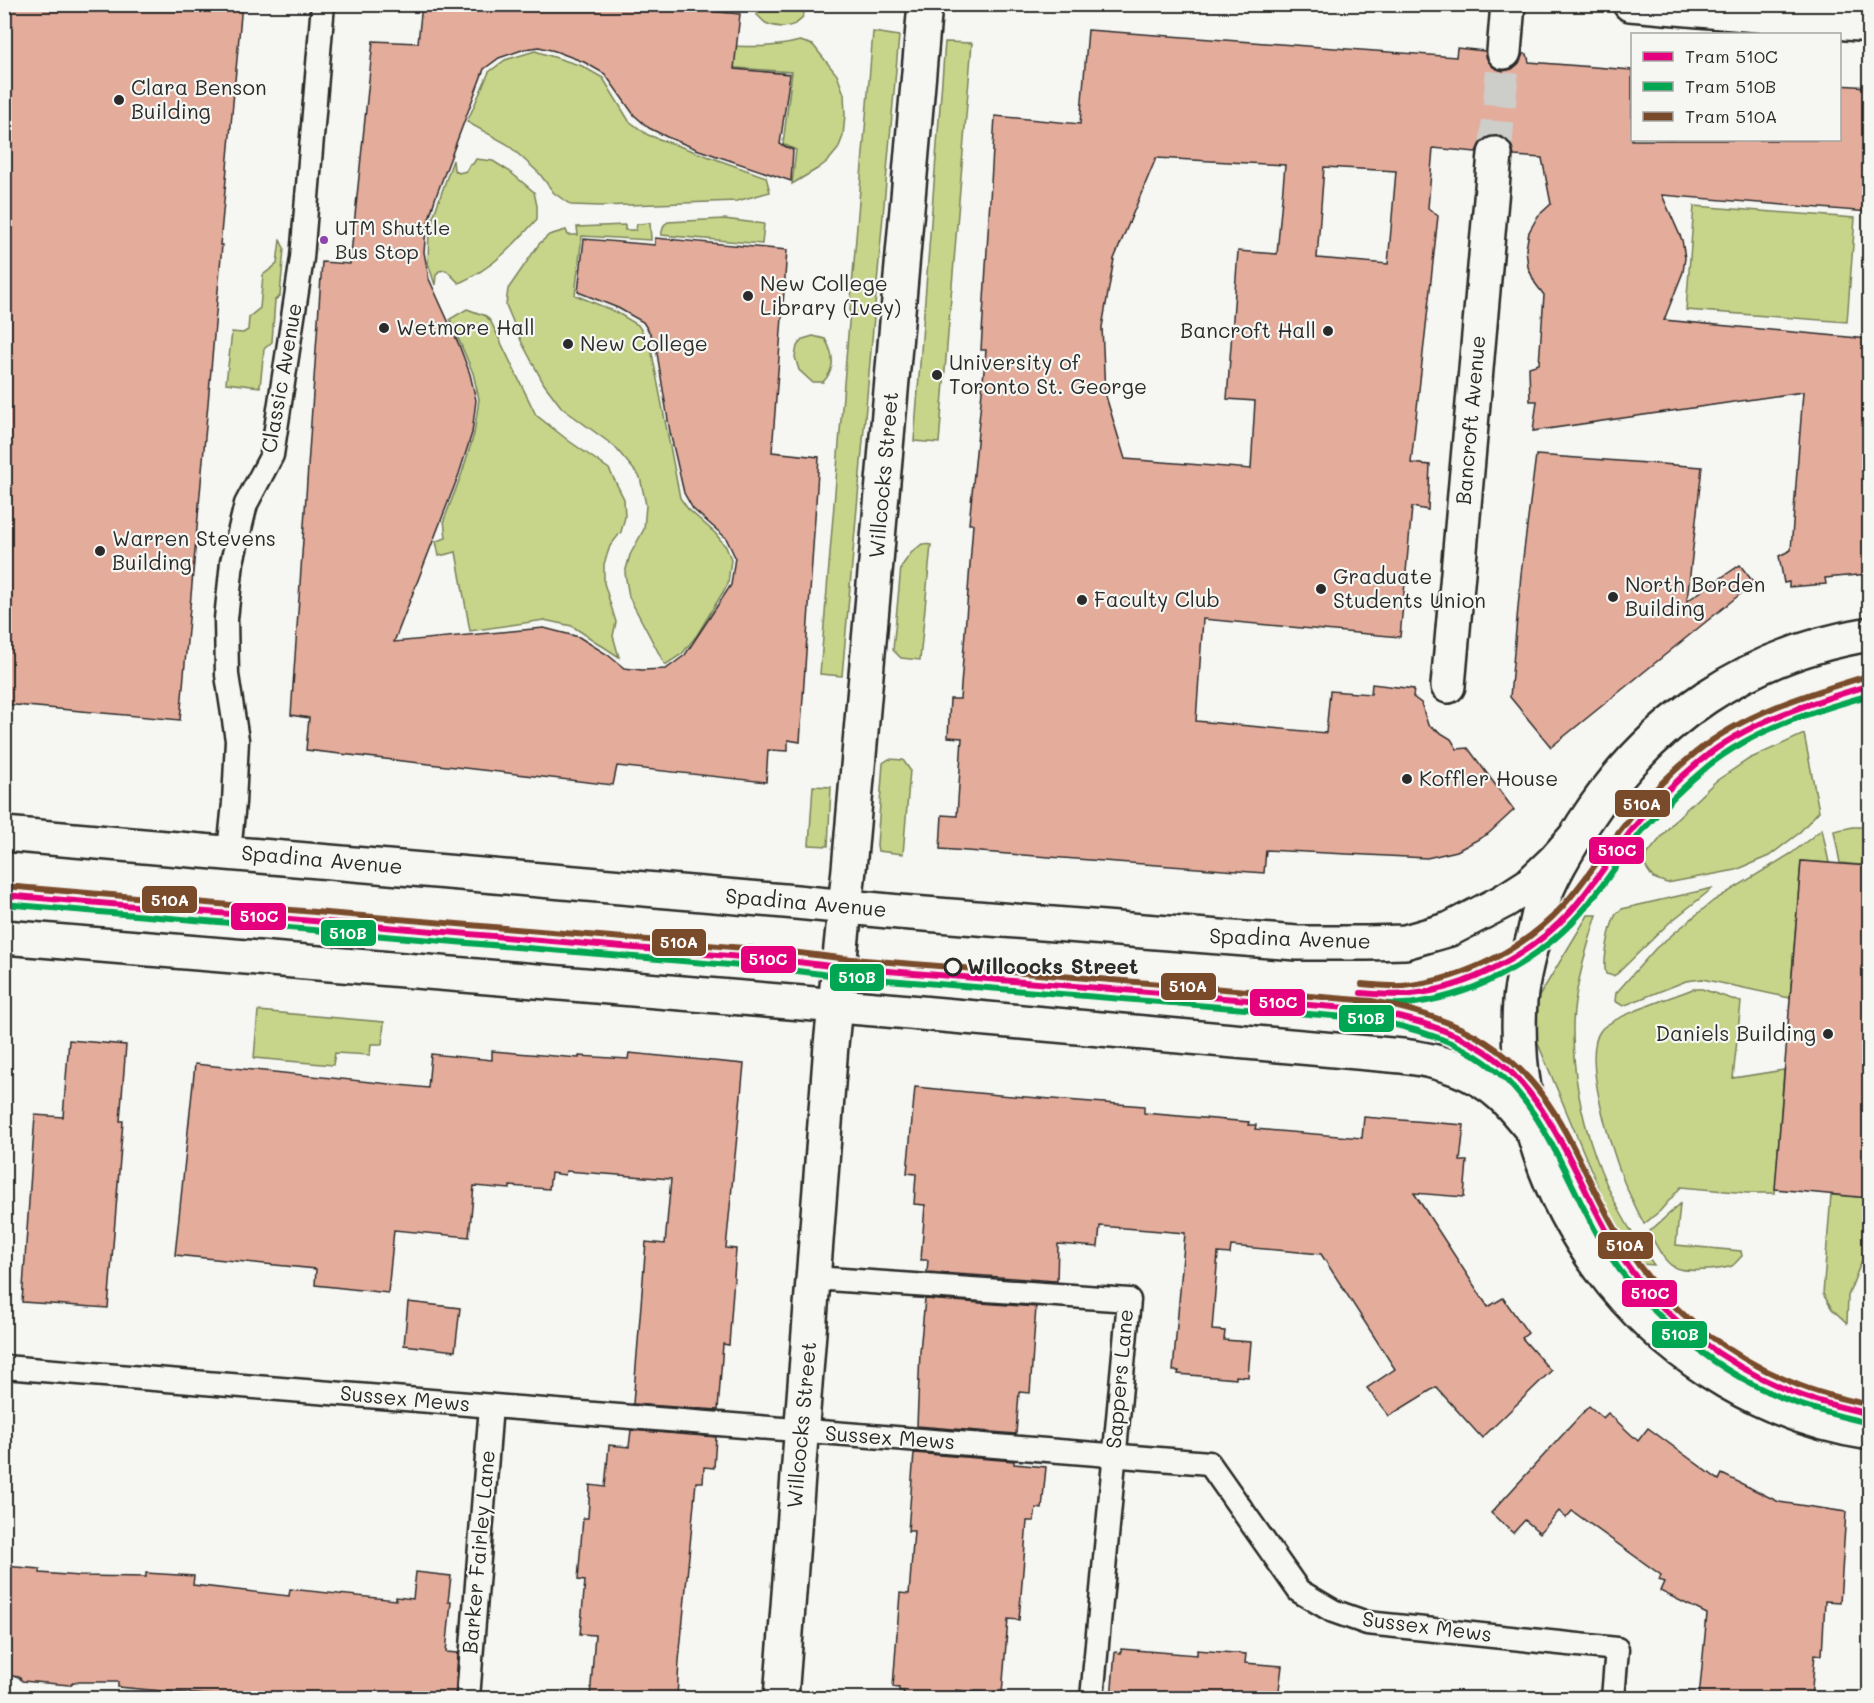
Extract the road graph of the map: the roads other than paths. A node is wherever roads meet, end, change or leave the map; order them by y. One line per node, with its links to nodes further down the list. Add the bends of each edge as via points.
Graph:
1 (323, 4): 12 (lane, Classic Avenue, via 302,258 272,455 246,504 232,562 226,619 227,675 237,740)
2 (925, 4): 13 (main road, Willcocks Street)
3 (1508, 4): 6 (main road)
4 (1629, 4): 5 (main road)
5 (1869, 25)
6 (1504, 52)
7 (1495, 154): 9 (main road, Bancroft Avenue)
8 (1869, 634): 11 (main road, via 1797,651 1709,695 1634,758)
9 (1448, 686)
10 (4, 834): 12 (main road, Spadina Avenue)
11 (1575, 837): 13 (main road, Spadina Avenue, via 1529,885 1504,901 1450,929 1405,942 1297,943); 16 (main road, via 1542,904 1524,970 1519,1043)
12 (229, 852): 13 (main road, Spadina Avenue)
13 (845, 906): 15 (main road, Willcocks Street)
14 (4, 937): 15 (main road)
15 (835, 1007): 16 (main road, via 1422,1058 1446,1064 1501,1094); 17 (main road, Willcocks Street)
16 (1535, 1133): 21 (main road, via 1550,1178 1594,1261 1657,1332 1733,1387 1776,1407)
17 (814, 1278): 20 (main road, Willcocks Street); 22 (lane, Sappers Lane, via 1129,1300)
18 (4, 1367): 19 (lane, Sussex Mews)
19 (491, 1406): 20 (lane, Sussex Mews); 23 (lane, Barker Fairley Lane)
20 (801, 1431): 22 (lane, Sussex Mews); 24 (main road, Willcocks Street)
21 (1869, 1433)
22 (1114, 1455): 25 (lane, Sappers Lane); 26 (lane, Sussex Mews, via 1209,1463 1299,1591 1333,1611 1367,1623 1617,1649)
23 (468, 1698)
24 (781, 1698)
25 (1092, 1698)
26 (1613, 1698)

